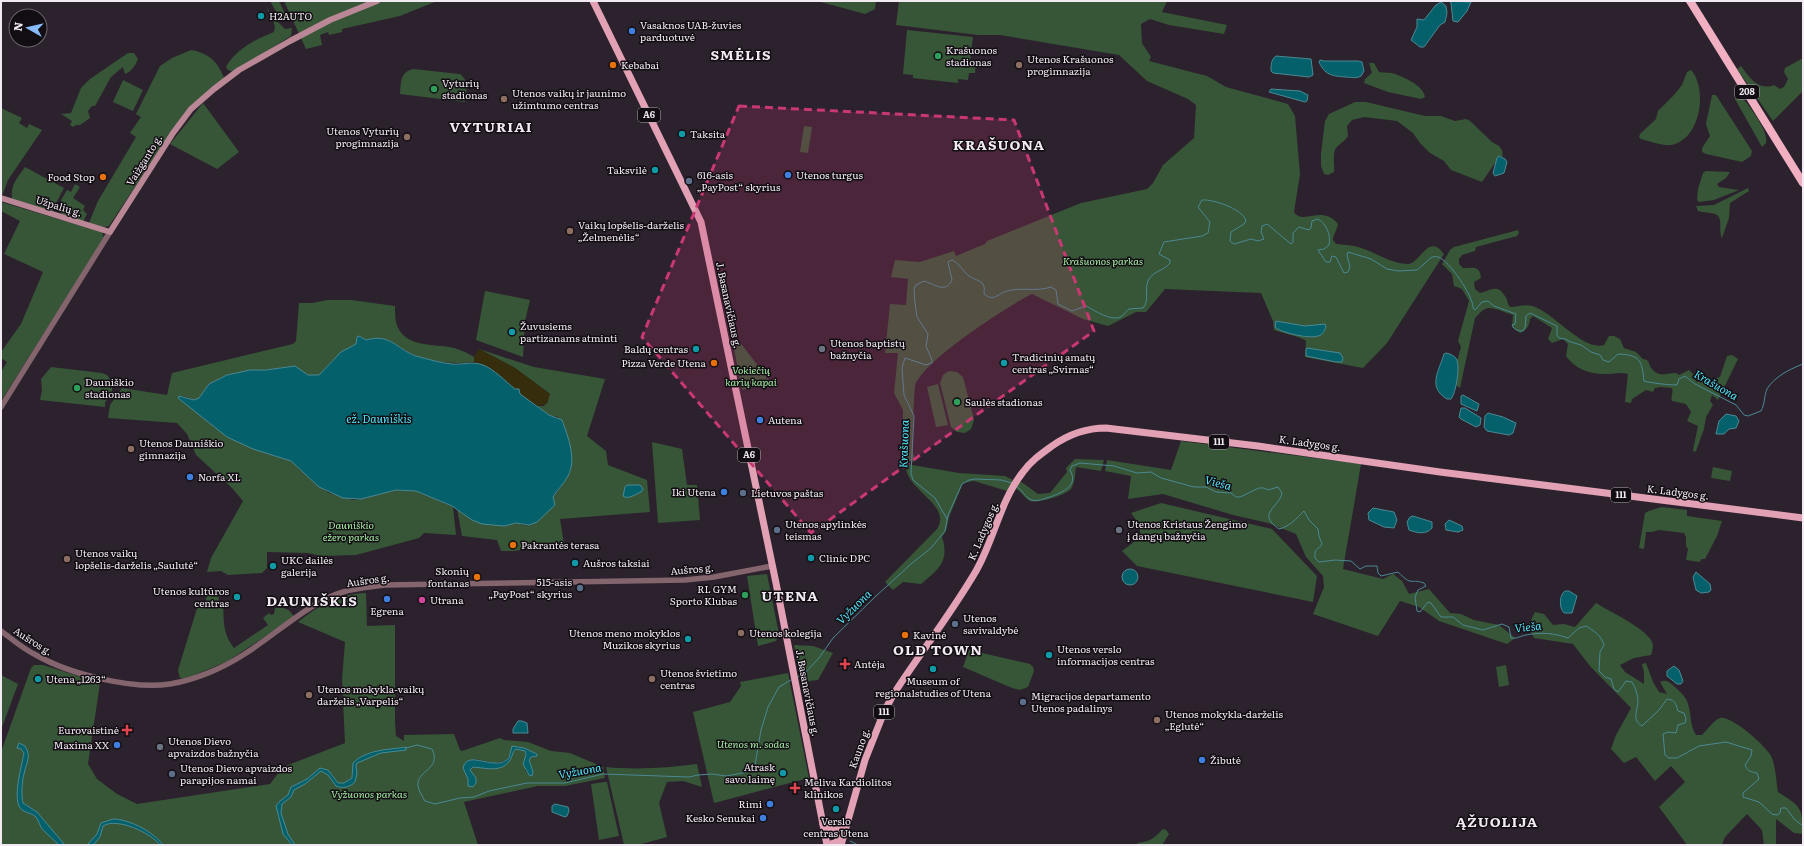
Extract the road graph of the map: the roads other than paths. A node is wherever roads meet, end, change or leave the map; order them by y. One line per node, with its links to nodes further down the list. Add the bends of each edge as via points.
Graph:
1 (377, 1): 6 (main road, Vaižganto g., via 330,20 290,41 239,70 214,89 191,109 173,132)
2 (593, 1): 9 (main road, J. Basanavičiaus g. / A6, via 701,222)
3 (1690, 1): 4 (highway, 208)
4 (1803, 183)
5 (1, 198): 6 (main road, Užpalių g.)
6 (110, 232): 7 (street, Vaižganto g.)
7 (1, 406)
8 (1803, 518): 11 (main road, K. Ladygos g. / 111, via 1258,446 1094,428 1066,436 1036,458 1016,481 976,572)
9 (772, 566): 10 (street, Aušros g., via 685,580 385,585 343,592 324,600 243,655 224,665 170,684 140,684 78,673 34,654); 12 (main road, J. Basanavičiaus g. / A6)
10 (1, 631)
11 (928, 644): 13 (main road, Kauno g. / 111, via 884,712 865,760)
12 (823, 824): 13 (main road, via 835,831); 15 (main road, J. Basanavičiaus g. / A6)
13 (846, 824): 14 (main road, Kauno g. / 111)
14 (844, 834): 15 (main road, via 835,843); 16 (main road, Kauno g.)
15 (827, 845)
16 (842, 845)

